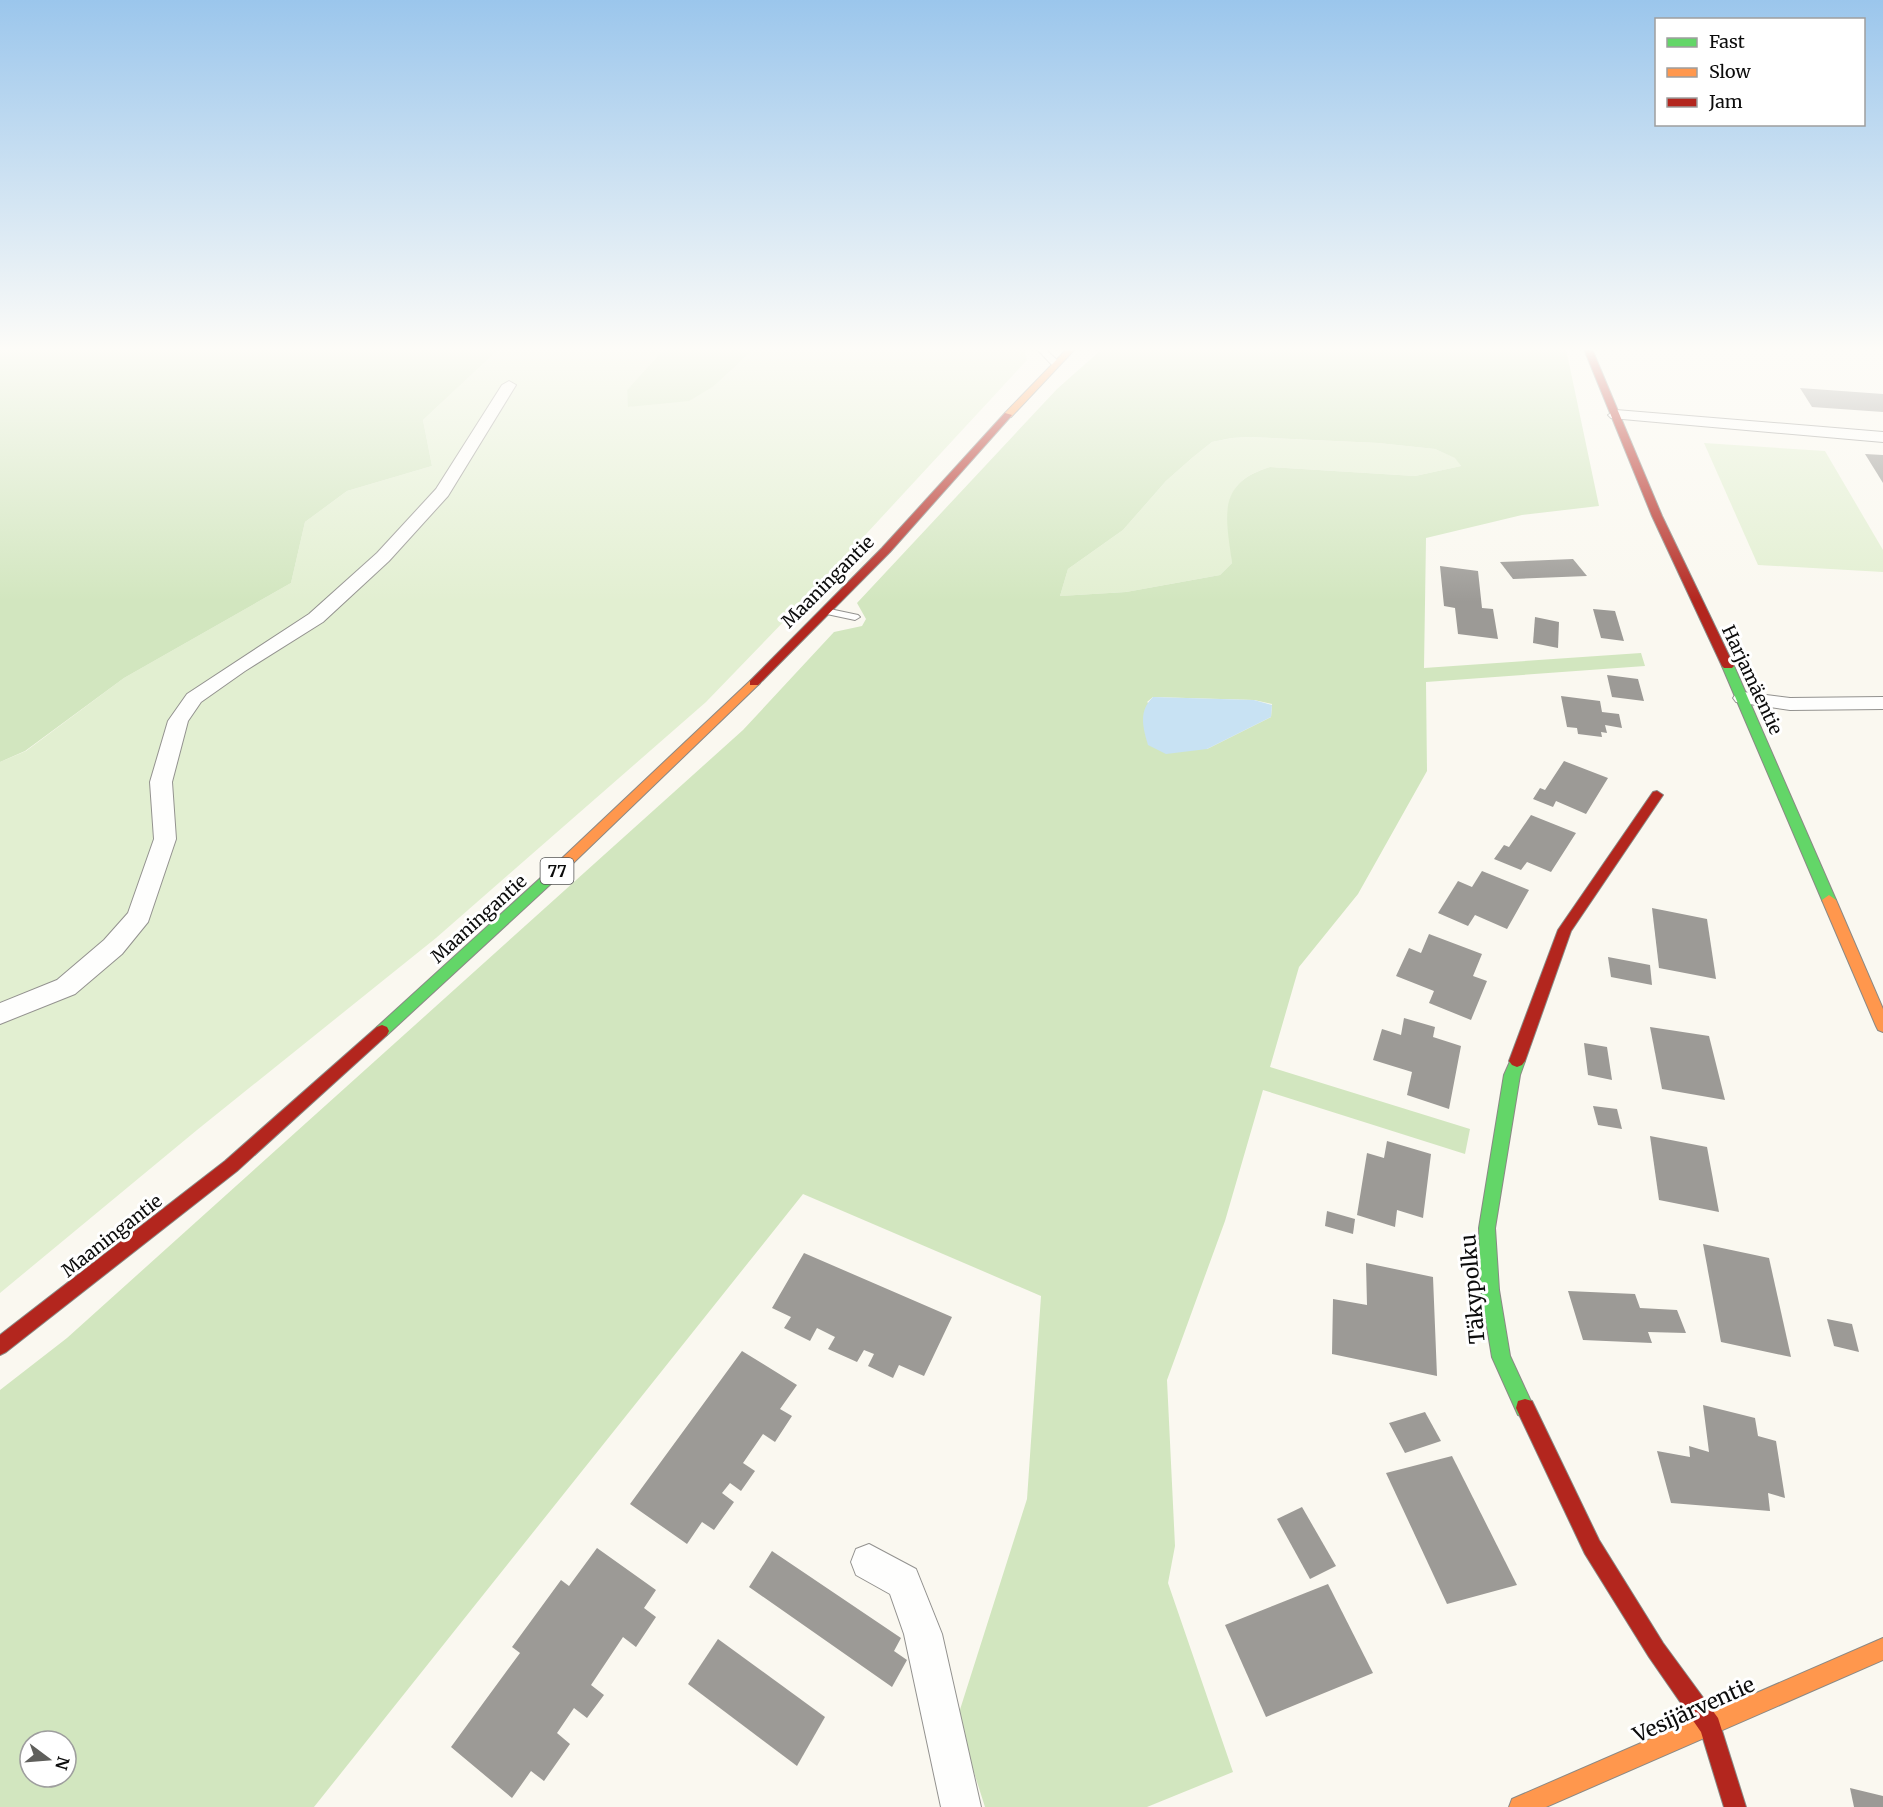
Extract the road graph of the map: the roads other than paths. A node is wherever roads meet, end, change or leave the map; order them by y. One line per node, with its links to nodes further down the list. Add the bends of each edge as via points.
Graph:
1 (479, 433): 11 (street, via 442,492 383,557 316,618 194,699 178,721 160,782 165,839 139,916 113,947 66,987)
2 (991, 433): 6 (street, Maaningantie / 77)
3 (1623, 433): 8 (street, Harjamäentie, via 1657,516)
4 (1838, 433): 5 (street)
5 (1883, 437)
6 (825, 611): 7 (lane); 13 (street, Maaningantie / 77, via 525,902 231,1166)
7 (855, 617)
8 (1743, 698): 9 (street, via 1790,704); 12 (street, Harjamäentie)
9 (1883, 703)
10 (1657, 795): 16 (street, Täkypolku, via 1565,930 1512,1075 1487,1228 1490,1290 1501,1357 1592,1547 1656,1650)
11 (0, 1014)
12 (1883, 1026)
13 (0, 1346)
14 (869, 1562): 17 (street, via 903,1582 923,1634)
15 (1883, 1649): 16 (street, Vesijärventie)
16 (1710, 1726): 18 (street, Vesijärventie); 19 (street, Täkypolku)
17 (961, 1807)
18 (1520, 1807)
19 (1735, 1807)

